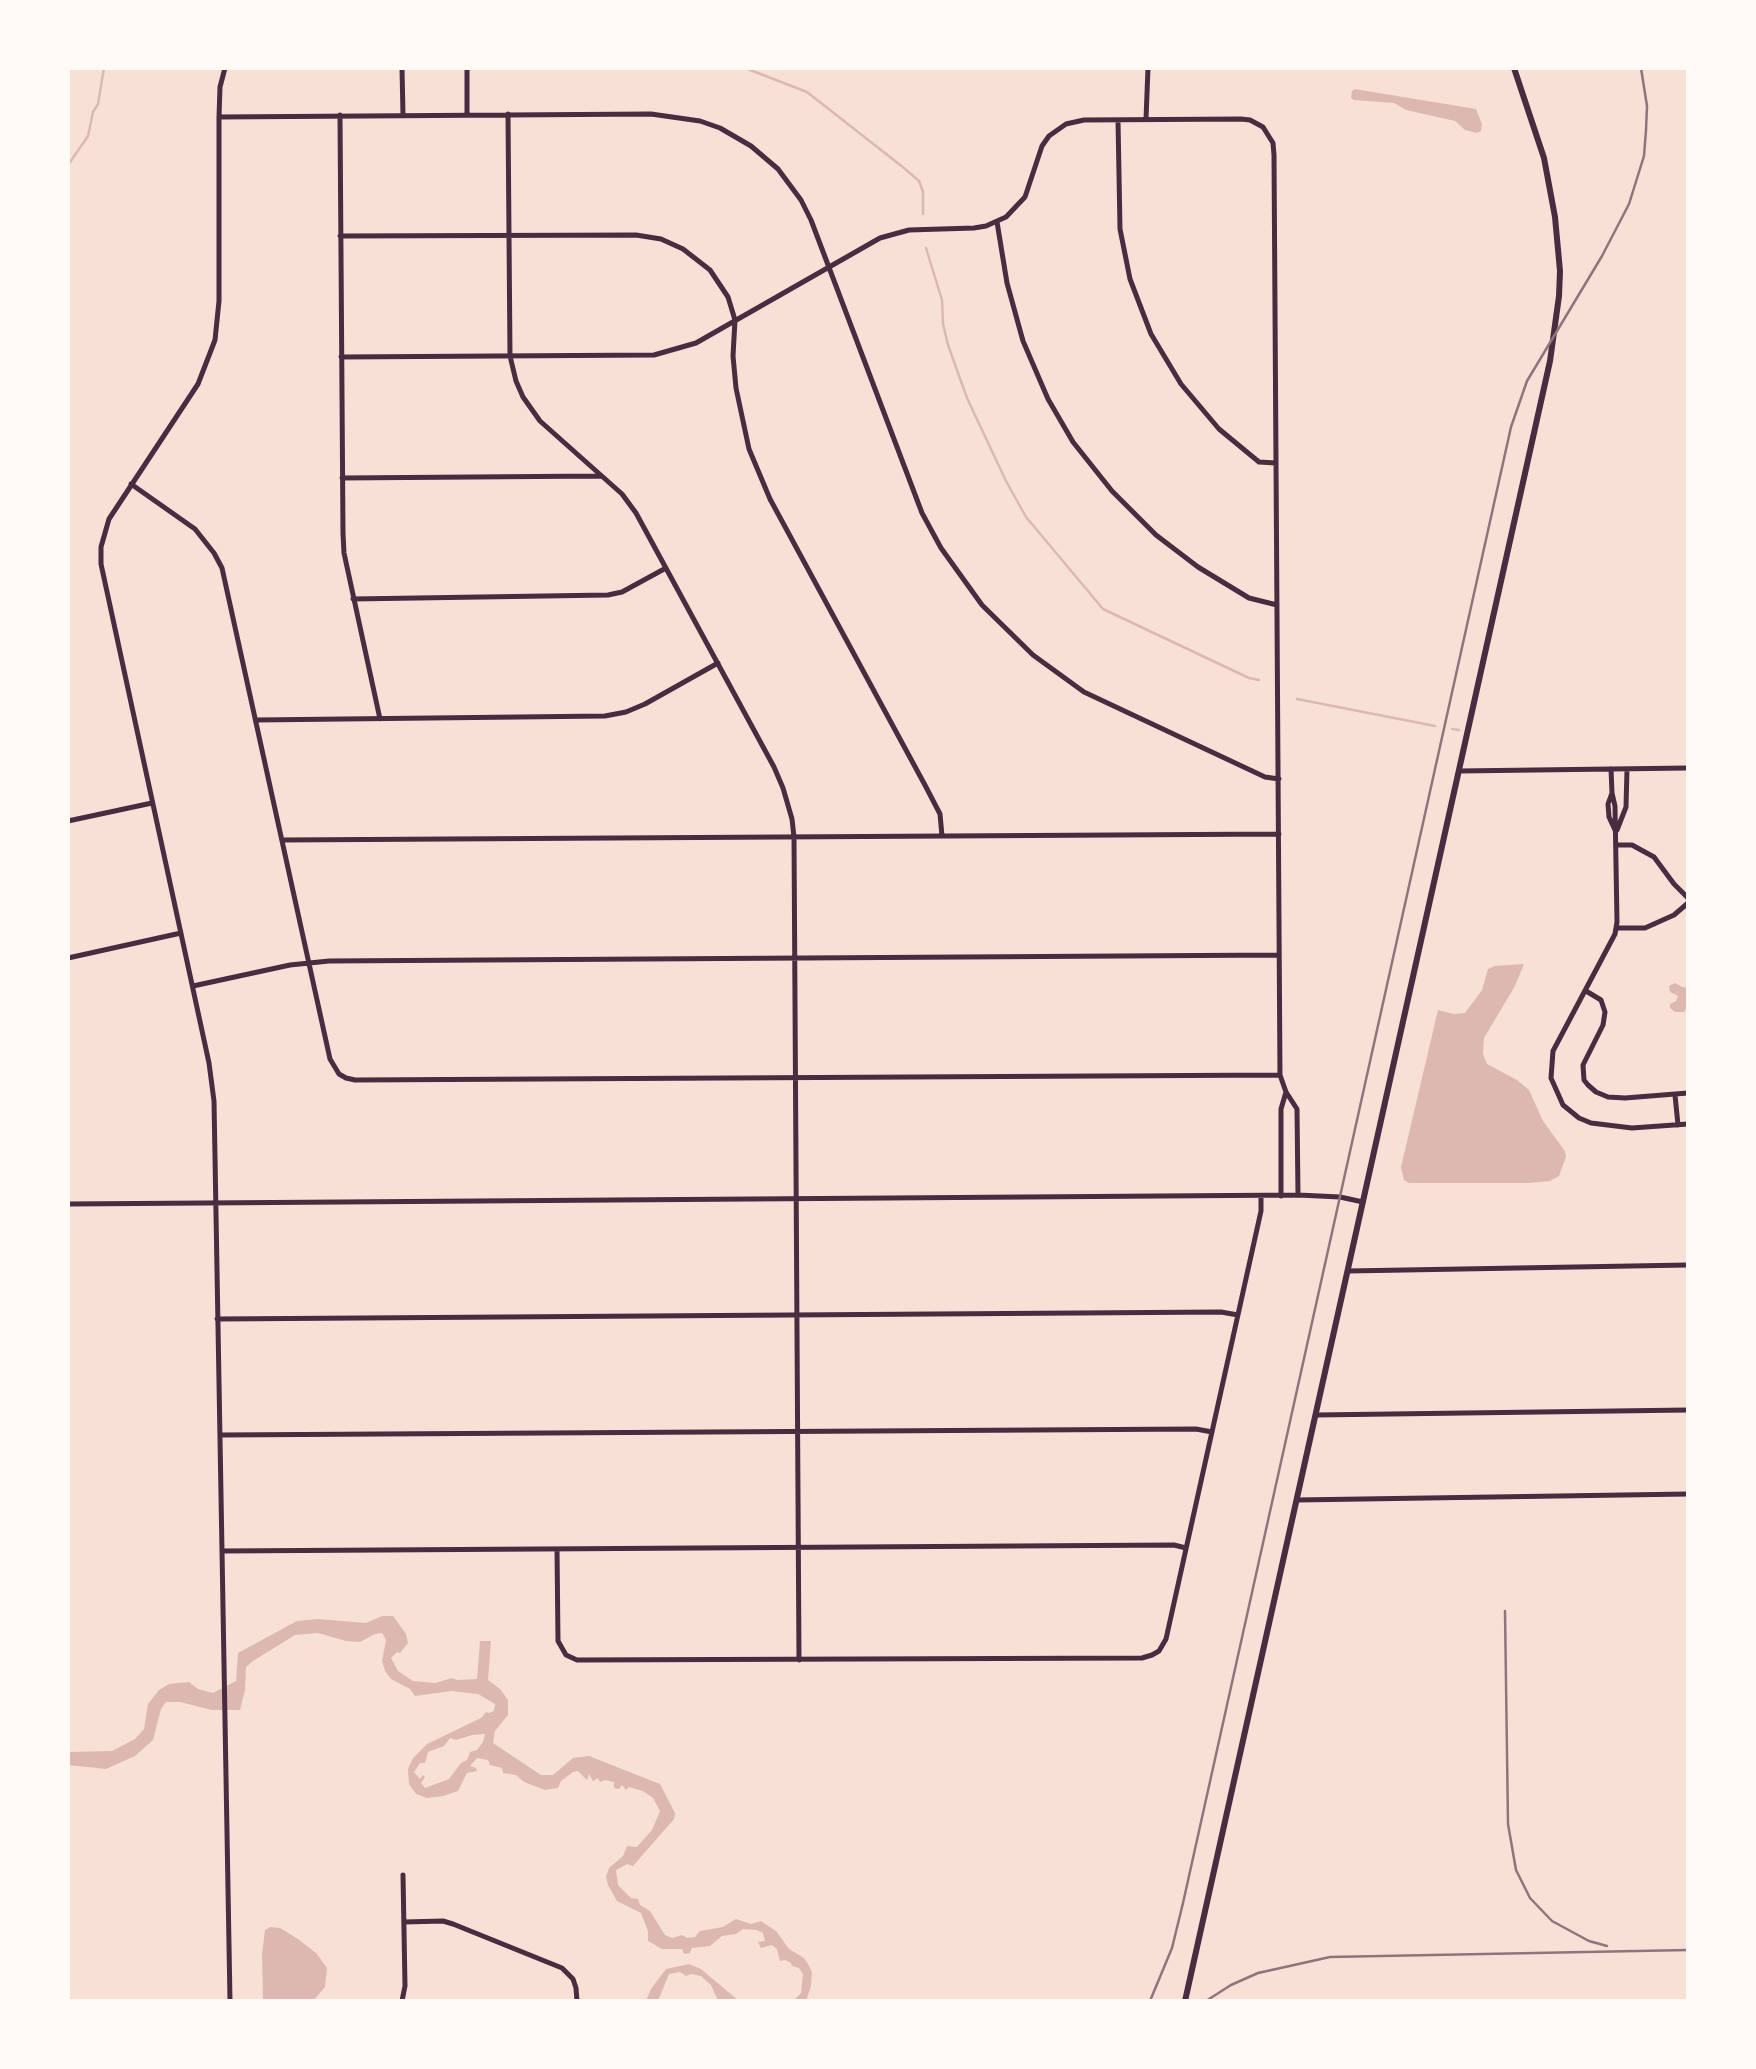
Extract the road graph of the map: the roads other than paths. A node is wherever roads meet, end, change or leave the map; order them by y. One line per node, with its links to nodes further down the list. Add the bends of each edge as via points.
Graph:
1 (225, 68): 10 (street)
2 (402, 68): 7 (street)
3 (467, 68): 8 (street)
4 (1147, 68): 11 (street)
5 (1514, 68): 33 (street, via 1551,190 1559,244 1559,296 1550,361)
6 (508, 114): 8 (street); 14 (street); 16 (street, via 659,114 720,128 765,157 791,185)
7 (402, 115): 8 (street); 9 (street)
8 (467, 115)
9 (340, 116): 10 (street); 15 (street)
10 (219, 117): 23 (street, via 215,340 198,384)
11 (1146, 119): 12 (street); 20 (street, via 1250,120 1269,134 1275,155)
12 (1118, 120): 13 (street, via 1073,122 1057,129 1042,146 1025,197); 20 (street, via 1120,229 1130,279 1151,334 1181,384 1219,429 1259,462)
13 (997, 222): 16 (street, via 974,228 893,233); 26 (street, via 1023,341 1073,442 1112,491 1156,535 1249,598)
14 (509, 235): 15 (street); 17 (street, via 661,239 710,270 728,297); 18 (street)
15 (340, 236): 19 (street)
16 (829, 265): 17 (street); 34 (street, via 922,513 982,605 1033,655 1084,692 1265,777)
17 (735, 320): 18 (street, via 696,343 654,355); 40 (street, via 736,388 749,449 770,499 940,814)
18 (510, 356): 19 (street); 21 (street, via 531,410)
19 (341, 357): 22 (street)
20 (1276, 463): 26 (street)
21 (601, 476): 22 (street); 24 (street, via 630,503)
22 (342, 478): 25 (street, via 344,553)
23 (131, 484): 29 (street, via 195,529 214,553 227,583); 35 (street, via 109,519 100,564)
24 (666, 568): 25 (street, via 608,595); 27 (street)
25 (354, 599): 28 (street)
26 (1278, 605): 34 (street)
27 (718, 663): 28 (street, via 645,704 605,716); 39 (street, via 783,788)
28 (380, 719): 29 (street)
29 (256, 720): 41 (street)
30 (1688, 768): 32 (street)
31 (1611, 769): 32 (street); 33 (street); 37 (street, via 1609,817)
32 (1627, 769): 37 (street, via 1626,807)
33 (1459, 771): 65 (street)
34 (1279, 779): 38 (street)
35 (152, 803): 36 (street); 46 (street)
36 (68, 821)
37 (1616, 833): 42 (street)
38 (1279, 834): 40 (street); 47 (street)
39 (794, 836): 40 (street); 41 (street); 49 (street)
40 (942, 836)
41 (282, 840): 50 (street)
42 (1616, 845): 43 (street, via 1632,845 1654,857); 45 (street)
43 (1688, 898)
44 (1688, 904): 45 (street, via 1645,928)
45 (1616, 928): 52 (street)
46 (181, 933): 48 (street); 51 (street)
47 (1279, 955): 49 (street); 53 (street)
48 (68, 958)
49 (794, 958): 50 (street); 54 (street)
50 (310, 962): 51 (street); 54 (street, via 330,1059 339,1074 355,1080)
51 (193, 986): 64 (street, via 215,1101)
52 (1586, 991): 57 (street, via 1601,1000 1605,1012 1583,1065 1588,1086 1608,1097); 59 (street, via 1553,1051 1551,1078 1563,1105 1579,1118 1607,1126)
53 (1280, 1075): 54 (street); 55 (street)
54 (795, 1077): 63 (street)
55 (1286, 1092): 60 (street, via 1297,1110); 62 (street, via 1280,1108)
56 (1688, 1093): 57 (street)
57 (1675, 1095): 59 (street)
58 (1688, 1124): 59 (street)
59 (1678, 1125)
60 (1298, 1195): 62 (street); 65 (street)
61 (1261, 1196): 62 (street); 63 (street); 70 (street)
62 (1280, 1196)
63 (796, 1199): 64 (street); 69 (street)
64 (216, 1202): 66 (street); 71 (street)
65 (1363, 1202): 68 (street)
66 (68, 1204)
67 (1688, 1265): 68 (street)
68 (1348, 1270): 73 (street)
69 (797, 1315): 70 (street); 71 (street); 74 (street)
70 (1238, 1315): 75 (street)
71 (217, 1319): 76 (street)
72 (1688, 1410): 73 (street)
73 (1316, 1415): 78 (street)
74 (797, 1431): 75 (street); 76 (street); 79 (street)
75 (1212, 1432): 80 (street)
76 (220, 1435): 82 (street)
77 (1688, 1494): 78 (street)
78 (1297, 1500): 91 (street)
79 (798, 1547): 80 (street); 81 (street); 83 (street)
80 (1186, 1548): 83 (street, via 1163,1645 1142,1658)
81 (557, 1549): 82 (street); 83 (street, via 558,1634 566,1655 584,1661)
82 (222, 1551): 88 (street)
83 (799, 1660)
84 (403, 1875): 85 (street)
85 (404, 1922): 87 (street, via 453,1924 562,1968); 89 (street)
86 (580, 1974): 87 (street)
87 (573, 1979): 90 (street)
88 (230, 2001)
89 (402, 2001)
90 (577, 2001)
91 (1185, 2001)

